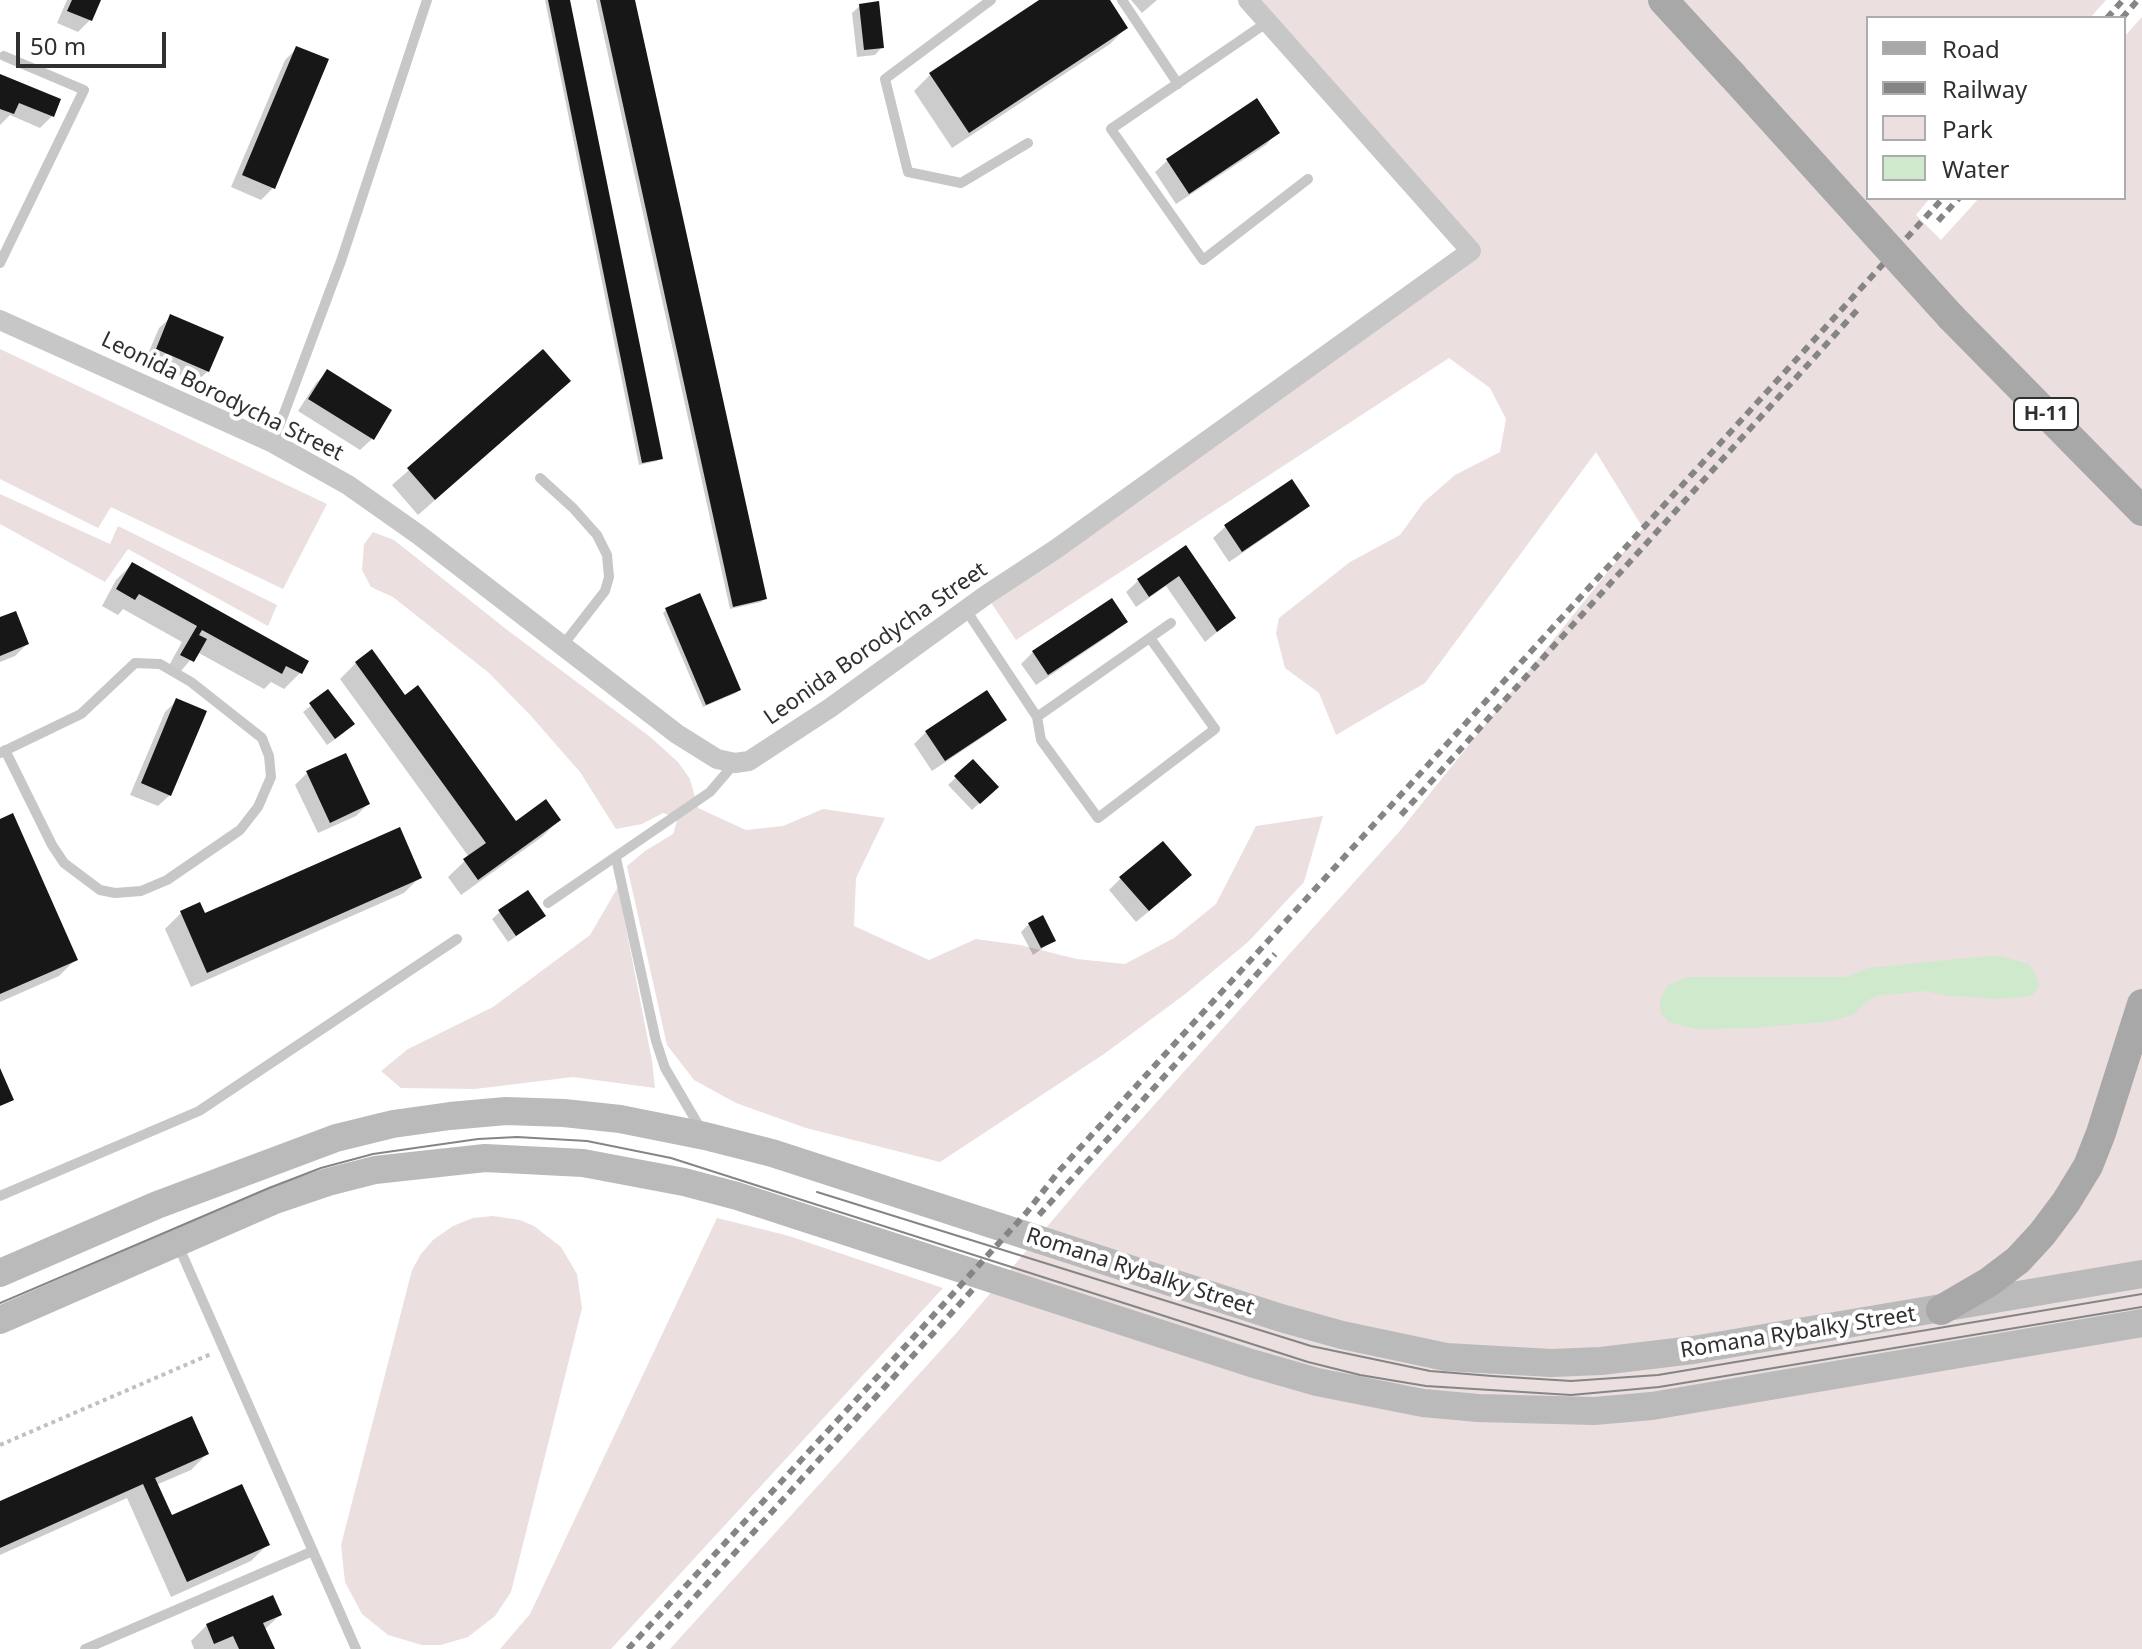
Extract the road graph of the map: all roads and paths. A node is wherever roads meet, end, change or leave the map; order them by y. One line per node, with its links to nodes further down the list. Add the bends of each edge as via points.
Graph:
1 (427, 0): 13 (lane, via 341,261)
2 (991, 0): 9 (lane, via 885,79 908,172 961,183)
3 (1122, 0): 8 (lane)
4 (1248, 0): 6 (street, Leonida Borodycha Street)
5 (1663, 0): 15 (main road, Н-11, bridge, via 1951,317)
6 (1269, 21): 8 (lane); 16 (street, Leonida Borodycha Street, via 1471,251)
7 (4, 56): 11 (lane, via 84,90)
8 (1178, 84): 10 (lane, via 1111,129 1203,260)
9 (1028, 143)
10 (1308, 179)
11 (0, 263)
12 (0, 320): 13 (street, Leonida Borodycha Street)
13 (273, 443): 19 (street, Leonida Borodycha Street, via 348,485)
14 (540, 478): 19 (lane, via 597,535 607,555 605,591)
15 (2142, 511)
16 (966, 610): 20 (lane); 22 (street, Leonida Borodycha Street, via 768,750)
17 (1171, 623): 18 (lane)
18 (1150, 638): 20 (lane); 20 (lane, via 1215,729 1098,818 1041,740)
19 (563, 645): 22 (street, Leonida Borodycha Street, via 677,734 717,759)
20 (1037, 717)
21 (3, 752): 21 (lane, via 81,714 135,663 160,664 262,738 271,777 240,830 167,880 141,891 115,893 100,890 64,863)
22 (735, 763): 23 (lane, via 710,792)
23 (616, 858): 24 (lane); 27 (lane, via 656,1041 665,1068)
24 (548, 903)
25 (457, 939): 28 (lane, via 199,1111)
26 (2142, 1004): 32 (main road, via 2101,1133 2066,1202 2018,1260)
27 (705, 1136): 30 (main road, Romana Rybalky Street, via 564,1113 506,1111 393,1124 336,1138 157,1205); 32 (main road, Romana Rybalky Street, via 837,1173 1281,1318 1446,1357 1601,1361)
28 (0, 1196)
29 (176, 1242): 33 (main road); 34 (main road, via 275,1200 375,1170 485,1158 583,1163 737,1196 1317,1382 1423,1403 1506,1409 1652,1406); 35 (lane)
30 (0, 1273)
31 (2142, 1274): 32 (main road, Romana Rybalky Street)
32 (1941, 1310)
33 (0, 1320)
34 (2142, 1323)
35 (224, 1349): 36 (path); 37 (lane)
36 (0, 1445)
37 (313, 1551): 38 (lane); 39 (lane)
38 (85, 1649)
39 (356, 1649)

